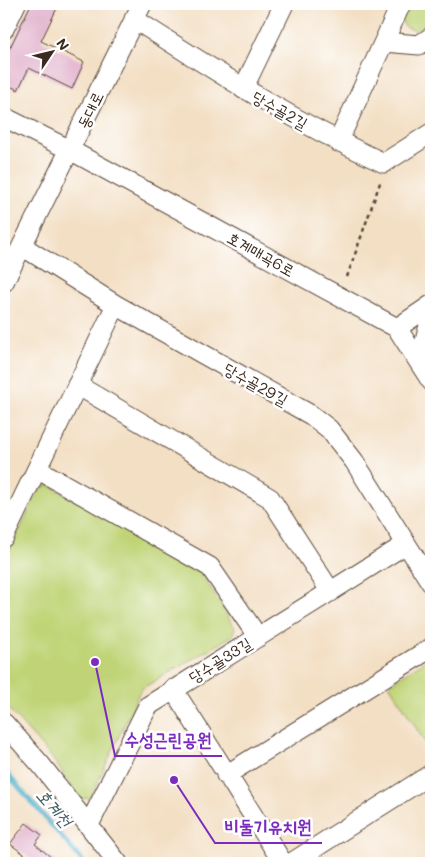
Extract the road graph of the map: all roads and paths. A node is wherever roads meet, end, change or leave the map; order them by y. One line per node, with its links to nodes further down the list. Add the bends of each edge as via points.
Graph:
1 (16, 4): 5 (street)
2 (284, 4): 8 (street)
3 (401, 4): 7 (street)
4 (138, 12): 8 (street, 당수골2길); 12 (street, 동대로)
5 (4, 29)
6 (431, 37): 7 (street, via 419,45)
7 (384, 42): 11 (street)
8 (243, 89): 11 (street, 당수골2길)
9 (4, 117): 12 (street)
10 (431, 133): 11 (street, 당수골2길, via 384,163)
11 (338, 142)
12 (70, 150): 14 (street, 동대로); 20 (street, 호계매곡6로)
13 (381, 180): 15 (path)
14 (22, 246): 16 (street, 동대로); 17 (street, 당수골29길)
15 (347, 276)
16 (4, 282)
17 (116, 305): 22 (street); 25 (street, 당수골29길, via 311,415 329,429 354,461)
18 (431, 305): 20 (street)
19 (431, 317): 21 (street, via 424,345)
20 (397, 328): 21 (street, 호계매곡6로)
21 (429, 378)
22 (78, 385): 23 (street); 27 (street, via 270,498)
23 (37, 469): 24 (street); 28 (street, via 210,567)
24 (4, 537)
25 (406, 544): 26 (street, 당수골29길); 27 (street, 당수골33길)
26 (431, 583)
27 (331, 592): 28 (street, 당수골33길)
28 (258, 636): 30 (street, 당수골33길)
29 (431, 648): 32 (street)
30 (173, 689): 32 (street); 34 (street, 당수골33길, via 148,706)
31 (4, 723): 34 (street)
32 (226, 775): 36 (street)
33 (430, 777): 37 (street)
34 (89, 825): 35 (street)
35 (118, 863)
36 (283, 863)
37 (291, 863)

